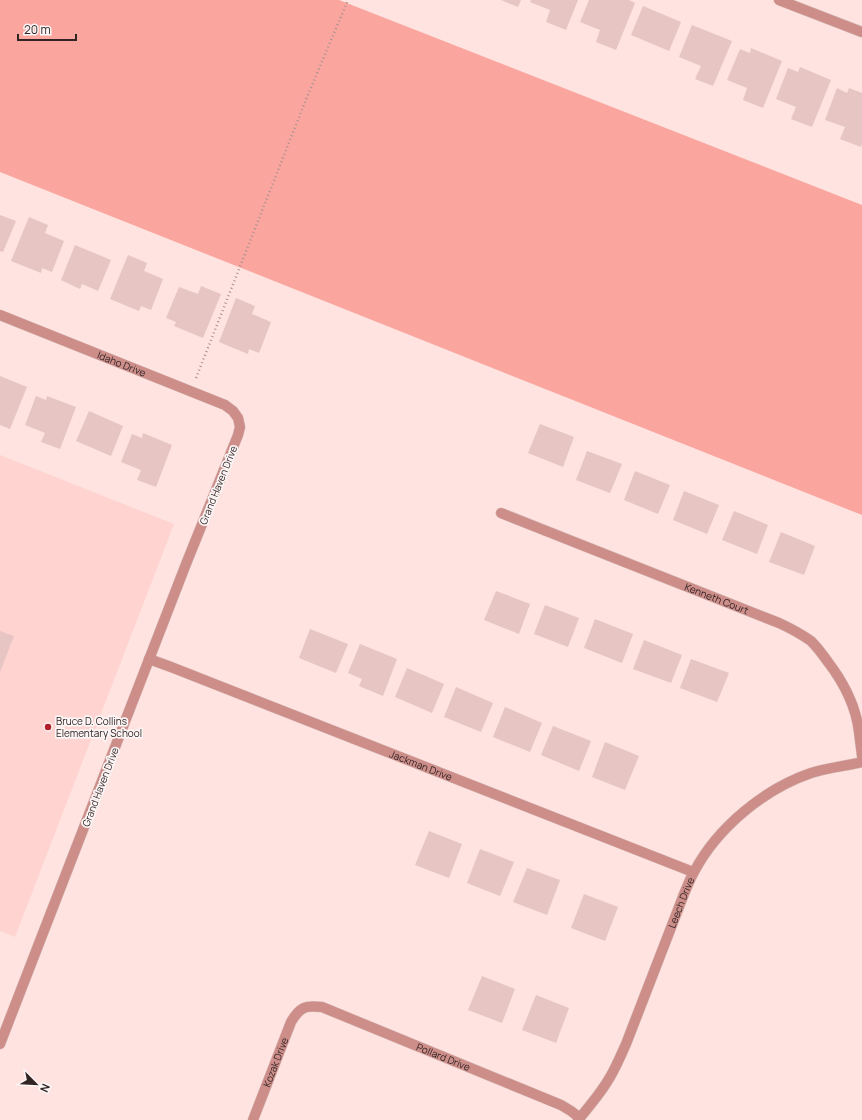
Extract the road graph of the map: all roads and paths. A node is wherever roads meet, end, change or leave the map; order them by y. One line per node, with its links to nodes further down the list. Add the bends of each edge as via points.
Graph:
1 (348, 0): 6 (path)
2 (779, 0): 3 (street)
3 (802, 4): 4 (street)
4 (862, 32)
5 (0, 315): 7 (street, Idaho Drive, via 215,400 225,405)
6 (195, 379)
7 (238, 418): 9 (street, Grand Haven Drive, via 238,435)
8 (501, 513): 10 (street, Kenneth Court, via 797,632 811,642 824,657 837,673 847,692 859,731)
9 (149, 660): 12 (street, Jackman Drive); 14 (street, Grand Haven Drive)
10 (862, 756)
11 (862, 762): 12 (street, Leech Drive, via 811,773 772,791 724,830)
12 (693, 872): 15 (street, Leech Drive, via 621,1055 608,1080)
13 (303, 1007): 15 (street, Pollard Drive, via 322,1007 561,1105); 16 (street, Kozak Drive, via 291,1022)
14 (0, 1044)
15 (579, 1119)
16 (253, 1120)

